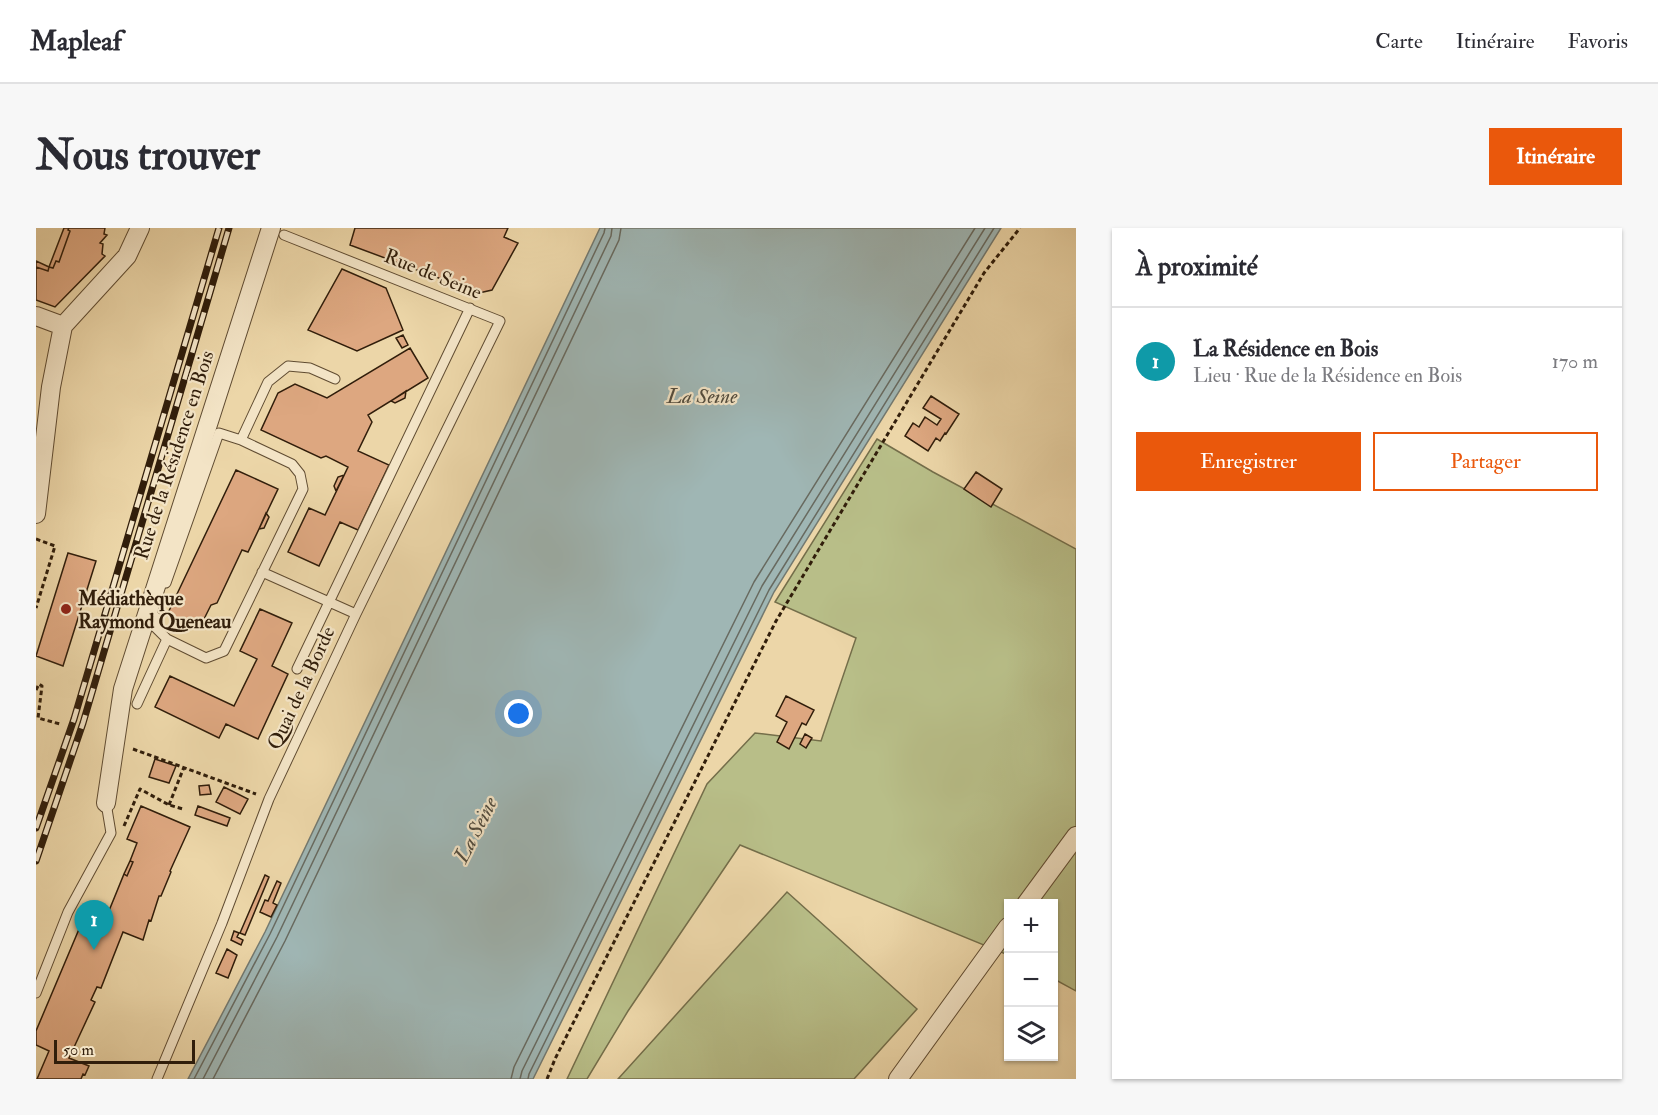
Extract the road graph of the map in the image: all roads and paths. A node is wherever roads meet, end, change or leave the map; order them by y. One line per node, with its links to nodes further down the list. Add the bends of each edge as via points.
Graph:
1 (140, 228): 7 (street, via 127,256)
2 (1020, 228): 37 (path, via 984,273 776,621)
3 (278, 231): 4 (lane, Rue de Seine); 28 (street, Rue de la Résidence en Bois, via 123,689)
4 (470, 308): 6 (lane, Rue de Seine); 15 (lane)
5 (36, 316): 7 (street)
6 (500, 321): 17 (lane, Quai de la Borde)
7 (63, 326): 10 (street, via 51,387)
8 (335, 379): 9 (lane, via 309,368 288,366 268,382)
9 (241, 440): 12 (lane, via 292,464 300,474 303,489); 18 (lane, via 219,433 152,624)
10 (36, 514)
11 (36, 539): 14 (path, via 55,546)
12 (262, 572): 15 (lane); 18 (lane, via 224,651 206,658)
13 (36, 590): 14 (path)
14 (41, 591): 16 (path)
15 (329, 602): 17 (lane); 19 (lane)
16 (36, 608)
17 (356, 614): 27 (lane, Quai de la Borde)
18 (167, 639): 22 (lane)
19 (297, 669)
20 (37, 684): 21 (path); 23 (path, via 42,686)
21 (36, 690)
22 (137, 704)
23 (37, 718): 24 (path)
24 (60, 724)
25 (127, 746): 26 (path)
26 (184, 768): 27 (path); 29 (path)
27 (269, 799): 36 (lane, Quai de la Borde)
28 (106, 803): 35 (lane, via 111,833 68,912)
29 (169, 805): 30 (path); 31 (path, via 140,789)
30 (183, 809)
31 (122, 831)
32 (1076, 836): 33 (street)
33 (1029, 899)
34 (1004, 933): 38 (street)
35 (36, 993)
36 (157, 1079)
37 (547, 1079)
38 (898, 1079)

